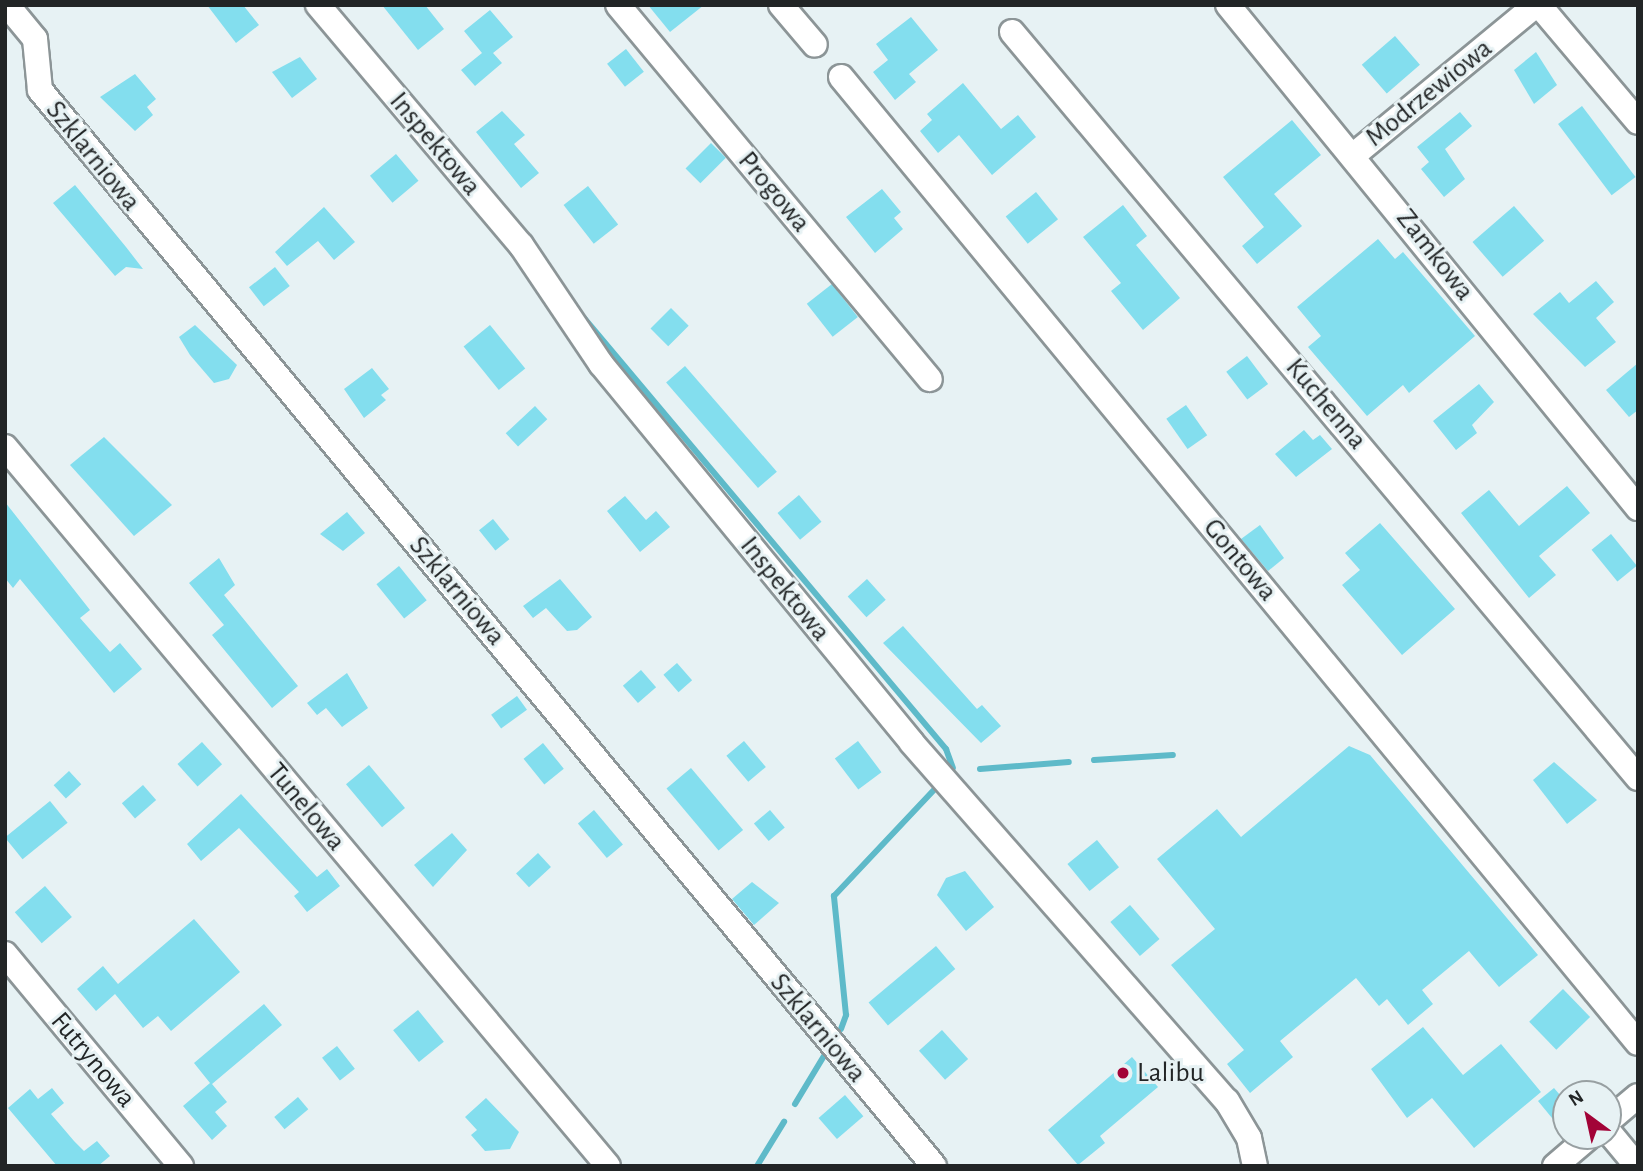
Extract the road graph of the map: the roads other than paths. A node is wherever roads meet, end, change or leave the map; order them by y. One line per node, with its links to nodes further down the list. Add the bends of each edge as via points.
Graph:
1 (7, 5): 24 (street, Szklarniowa, via 35,39 40,90 57,112)
2 (318, 5): 25 (street, Inspektowa, via 521,245 601,364 912,743 1227,1101 1249,1138)
3 (618, 5): 12 (street, Progowa)
4 (781, 5): 8 (street)
5 (1228, 5): 11 (street, Zamkowa)
6 (1537, 5): 10 (street); 11 (street, Modrzewiowa)
7 (1012, 32): 15 (street, Kuchenna)
8 (815, 45)
9 (842, 77): 17 (street, Gontowa)
10 (1638, 122)
11 (1355, 154): 14 (street, Zamkowa)
12 (930, 379)
13 (5, 447): 23 (street, Tunelowa)
14 (1638, 508)
15 (1638, 778)
16 (5, 954): 22 (street, Futrynowa)
17 (1638, 1043)
18 (1638, 1096): 19 (street)
19 (1622, 1109)
20 (1622, 1148): 27 (street)
21 (1574, 1150): 26 (street)
22 (181, 1166)
23 (608, 1166)
24 (934, 1166)
25 (1255, 1166)
26 (1555, 1166)
27 (1637, 1166)

